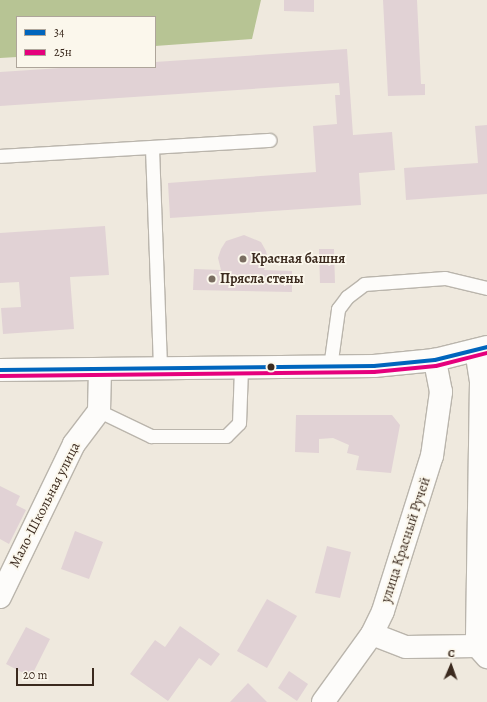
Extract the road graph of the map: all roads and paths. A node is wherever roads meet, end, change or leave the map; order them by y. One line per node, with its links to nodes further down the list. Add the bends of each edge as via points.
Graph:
1 (270, 140): 2 (lane)
2 (152, 148): 3 (lane); 9 (lane)
3 (0, 156)
4 (487, 288): 7 (lane, via 445,278 364,284 347,297 338,309)
5 (481, 349): 6 (street); 15 (street)
6 (435, 360): 7 (street); 14 (street, улица Красный Ручей, via 440,392 432,456 383,611)
7 (330, 367): 8 (street)
8 (241, 368): 9 (street); 12 (lane, via 239,423 226,436 151,436)
9 (160, 369): 11 (street)
10 (0, 370): 11 (street)
11 (100, 370): 12 (street)
12 (99, 411): 13 (street, Мало-Школьная улица, via 74,444)
13 (0, 597)
14 (372, 634): 15 (street, via 406,647); 16 (street, улица Красный Ручей)
15 (482, 652)
16 (323, 702)

